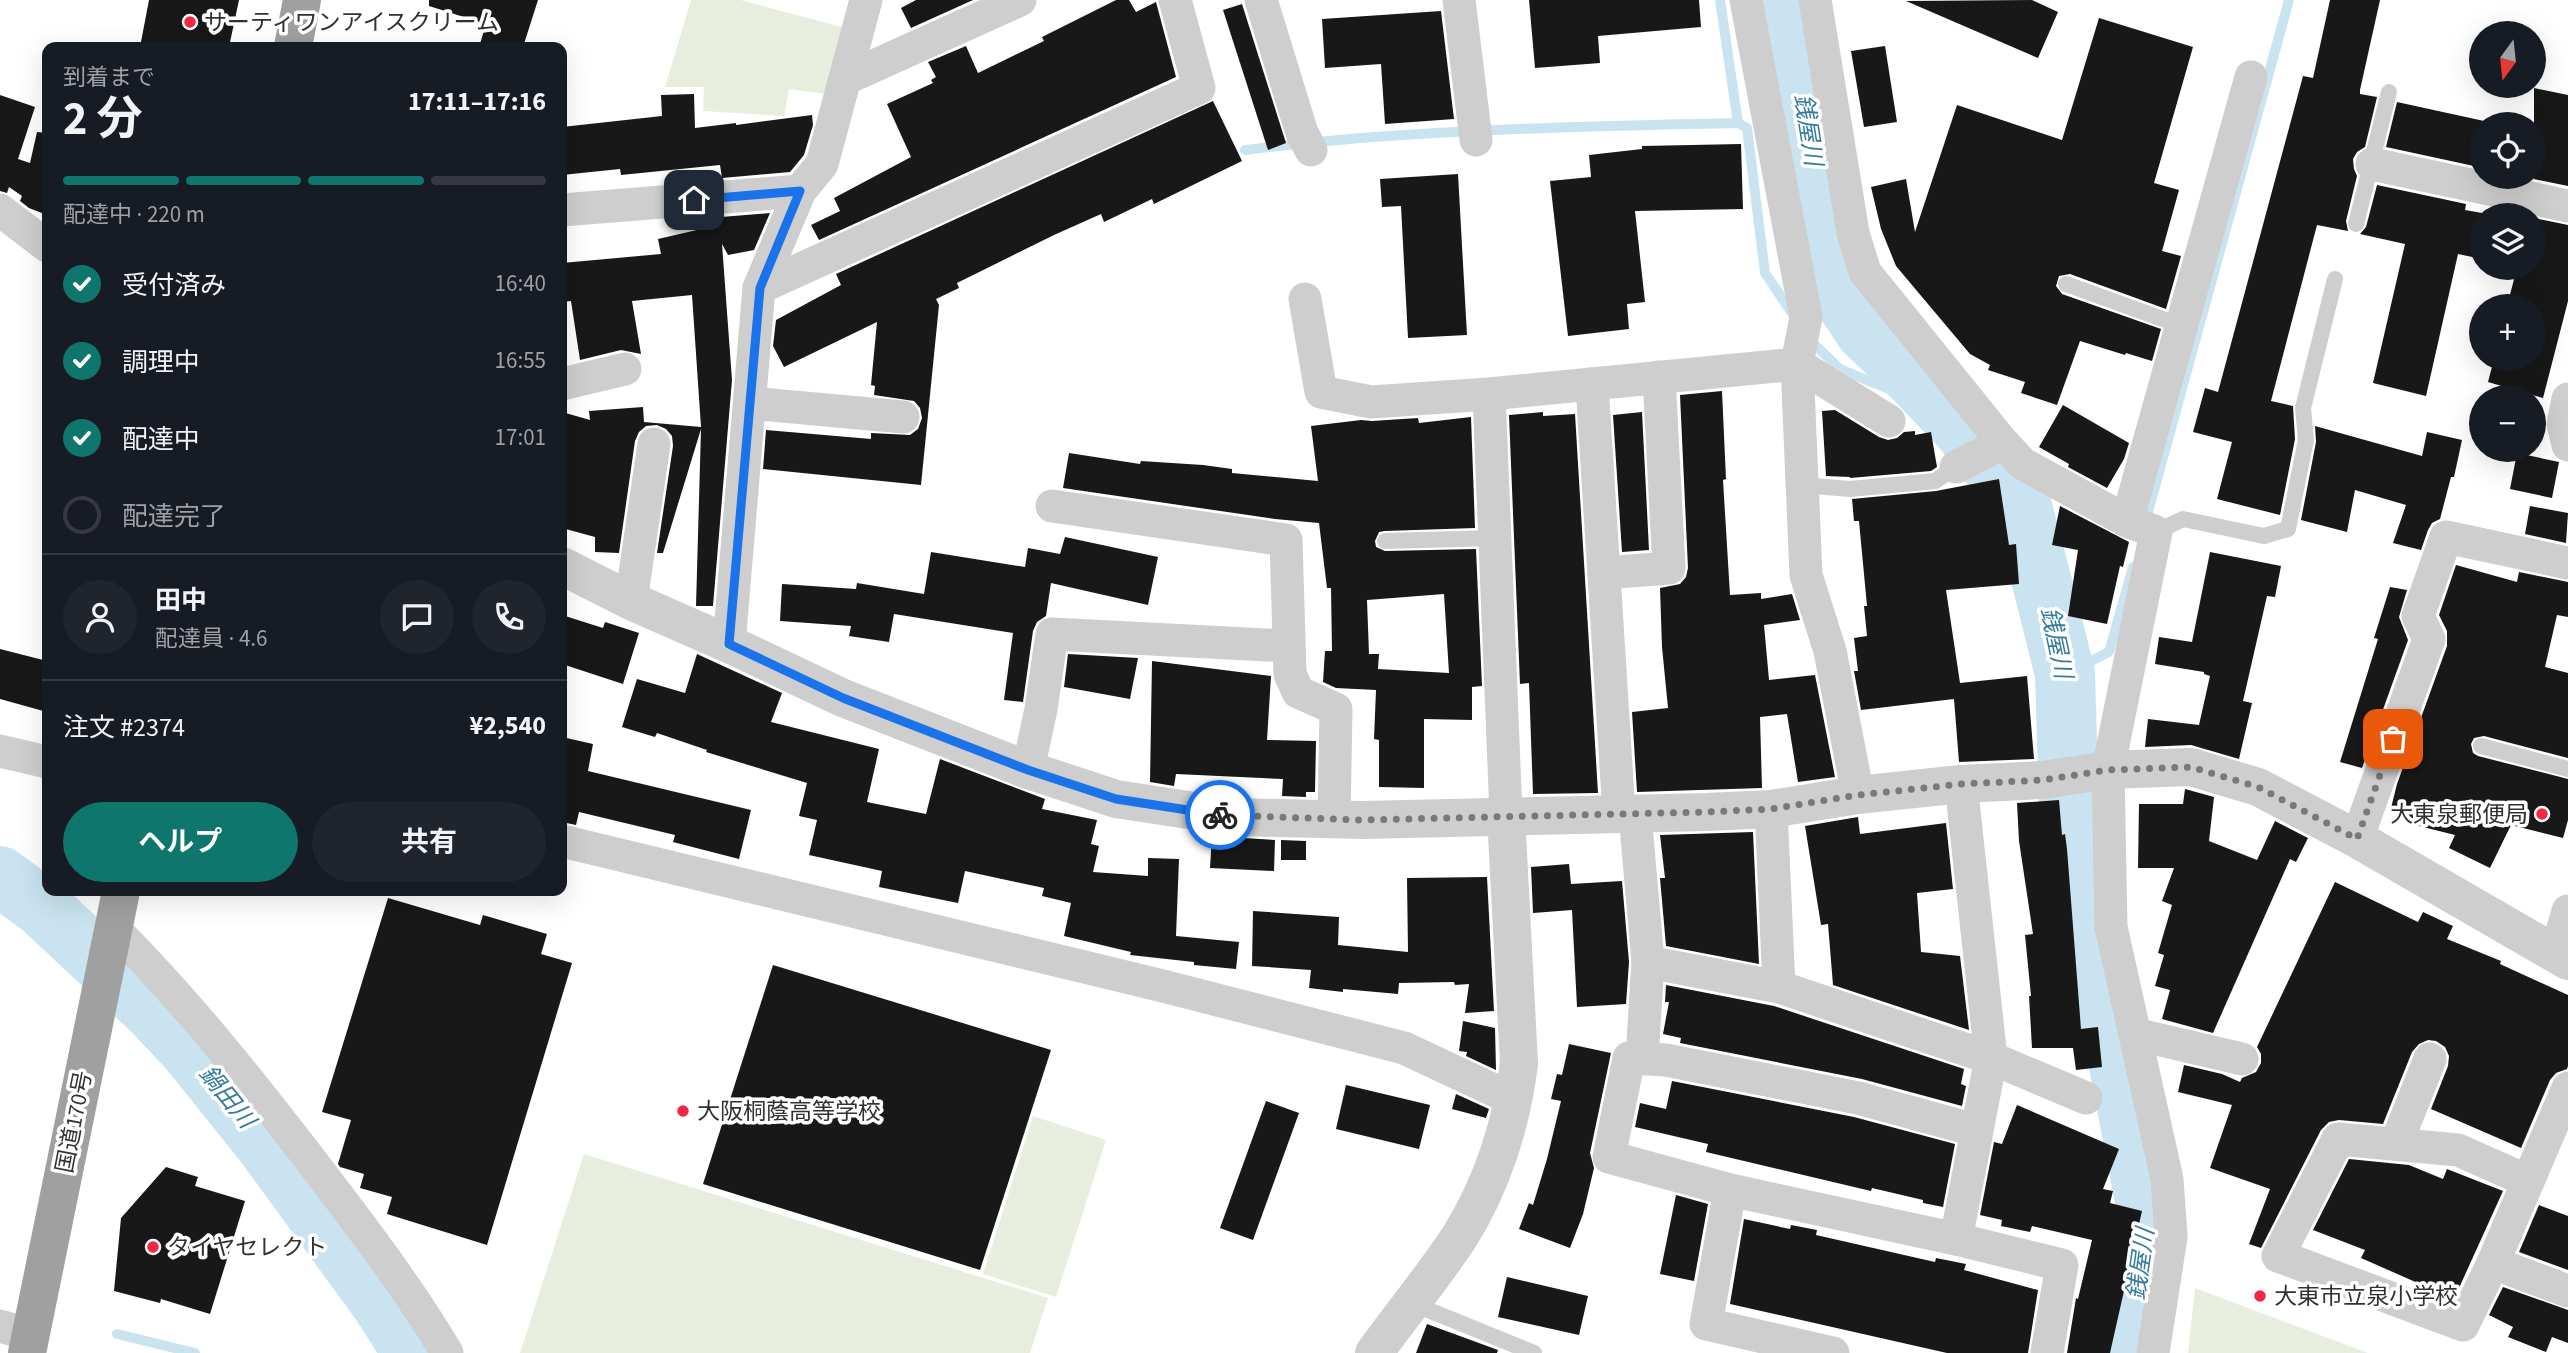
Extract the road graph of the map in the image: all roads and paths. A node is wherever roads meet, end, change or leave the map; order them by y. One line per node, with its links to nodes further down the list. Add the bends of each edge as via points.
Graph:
1 (302, 0): 9 (highway)
2 (866, 0): 11 (street)
3 (1020, 0): 11 (street)
4 (1175, 0): 24 (street, via 1199,88)
5 (1261, 0): 14 (street)
6 (1459, 0): 13 (street)
7 (1746, 0): 27 (street)
8 (1815, 0): 37 (street, via 1853,233 1866,272)
9 (294, 42)
10 (2251, 77): 26 (street)
11 (845, 79): 16 (street, via 822,164)
12 (2389, 92): 15 (lane)
13 (1474, 131)
14 (1306, 141)
15 (2372, 164): 17 (street); 20 (lane)
16 (800, 191): 19 (street); 24 (street)
17 (2568, 206)
18 (0, 210): 21 (street)
19 (567, 210)
20 (2356, 224)
21 (42, 242)
22 (2335, 279): 43 (lane, via 2303,408 2306,440 2288,529 2264,536 2183,519)
23 (2066, 284): 26 (lane)
24 (760, 288): 34 (street)
25 (1305, 299): 32 (street, via 1321,392 1371,402)
26 (2182, 326): 43 (street)
27 (1802, 342): 29 (street); 36 (street); 41 (street)
28 (625, 369): 30 (street)
29 (1659, 377): 31 (street); 48 (street, via 1669,568)
30 (567, 383)
31 (1591, 384): 32 (street); 48 (street)
32 (1489, 394): 44 (street)
33 (2568, 398): 39 (street, via 2563,424)
34 (750, 403): 35 (street); 50 (street)
35 (903, 417)
36 (1889, 422)
37 (2003, 443): 40 (street); 43 (street, via 2023,464)
38 (654, 444): 49 (street)
39 (2568, 445)
40 (1956, 467): 41 (lane, via 1935,481 1850,489)
41 (1802, 485): 59 (street, via 1806,575 1830,651)
42 (1052, 506): 51 (street, via 1286,540)
43 (2139, 526): 57 (street)
44 (1495, 538): 45 (lane); 62 (street)
45 (1385, 541)
46 (2568, 563): 64 (street, via 2446,537 2418,616 2429,639)
47 (567, 569): 49 (street)
48 (1604, 573): 61 (street)
49 (631, 601): 50 (street)
50 (729, 644): 56 (street, via 843,698)
51 (1288, 646): 56 (street, via 1052,634); 63 (street, via 1290,674 1298,692 1336,709)
52 (2482, 746): 55 (lane)
53 (0, 751): 54 (street)
54 (42, 761)
55 (2568, 769)
56 (1028, 770): 63 (street, via 1116,799 1234,817)
57 (2108, 770): 58 (street, via 2043,780); 64 (street, via 2191,767 2258,787); 72 (street, via 2111,927)
58 (1961, 784): 59 (street); 74 (street)
59 (1858, 795): 60 (street)
60 (1771, 809): 61 (street); 71 (street)
61 (1627, 814): 62 (street); 70 (street)
62 (1506, 816): 63 (street); 79 (street, via 1519,1063)
63 (1334, 820)
64 (2357, 839): 69 (street)
65 (567, 842): 79 (street, via 1404,1048)
66 (120, 896): 68 (highway, 国道170号)
67 (2568, 911): 69 (street)
68 (111, 938): 88 (highway, 国道170号); 89 (street, via 164,979 201,1021 394,1270)
69 (2562, 957)
70 (1648, 962): 71 (street); 73 (street)
71 (1779, 987): 74 (street)
72 (2135, 1034): 75 (street); 94 (street, via 2167,1179 2171,1237)
73 (1642, 1058): 80 (street, via 1858,1098); 83 (street, via 1629,1058 1609,1157)
74 (1991, 1058): 78 (street); 80 (street)
75 (2242, 1059)
76 (2430, 1059): 81 (street)
77 (2568, 1088): 82 (street)
78 (2086, 1098)
79 (1515, 1100): 87 (street, via 1483,1190 1460,1235)
80 (1976, 1129): 84 (street)
81 (2396, 1144): 82 (street, via 2458,1150); 85 (street, via 2338,1139 2278,1256 2463,1325)
82 (2528, 1181): 85 (street)
83 (1730, 1190): 84 (street); 92 (street, via 1706,1324)
84 (1956, 1240): 93 (street, via 2062,1265)
85 (2493, 1263): 86 (street)
86 (2568, 1292)
87 (1411, 1303): 90 (street); 91 (lane)
88 (22, 1344)
89 (447, 1353)
90 (1374, 1353)
91 (1534, 1353)
92 (1833, 1353)
93 (2047, 1353)
94 (2153, 1353)

